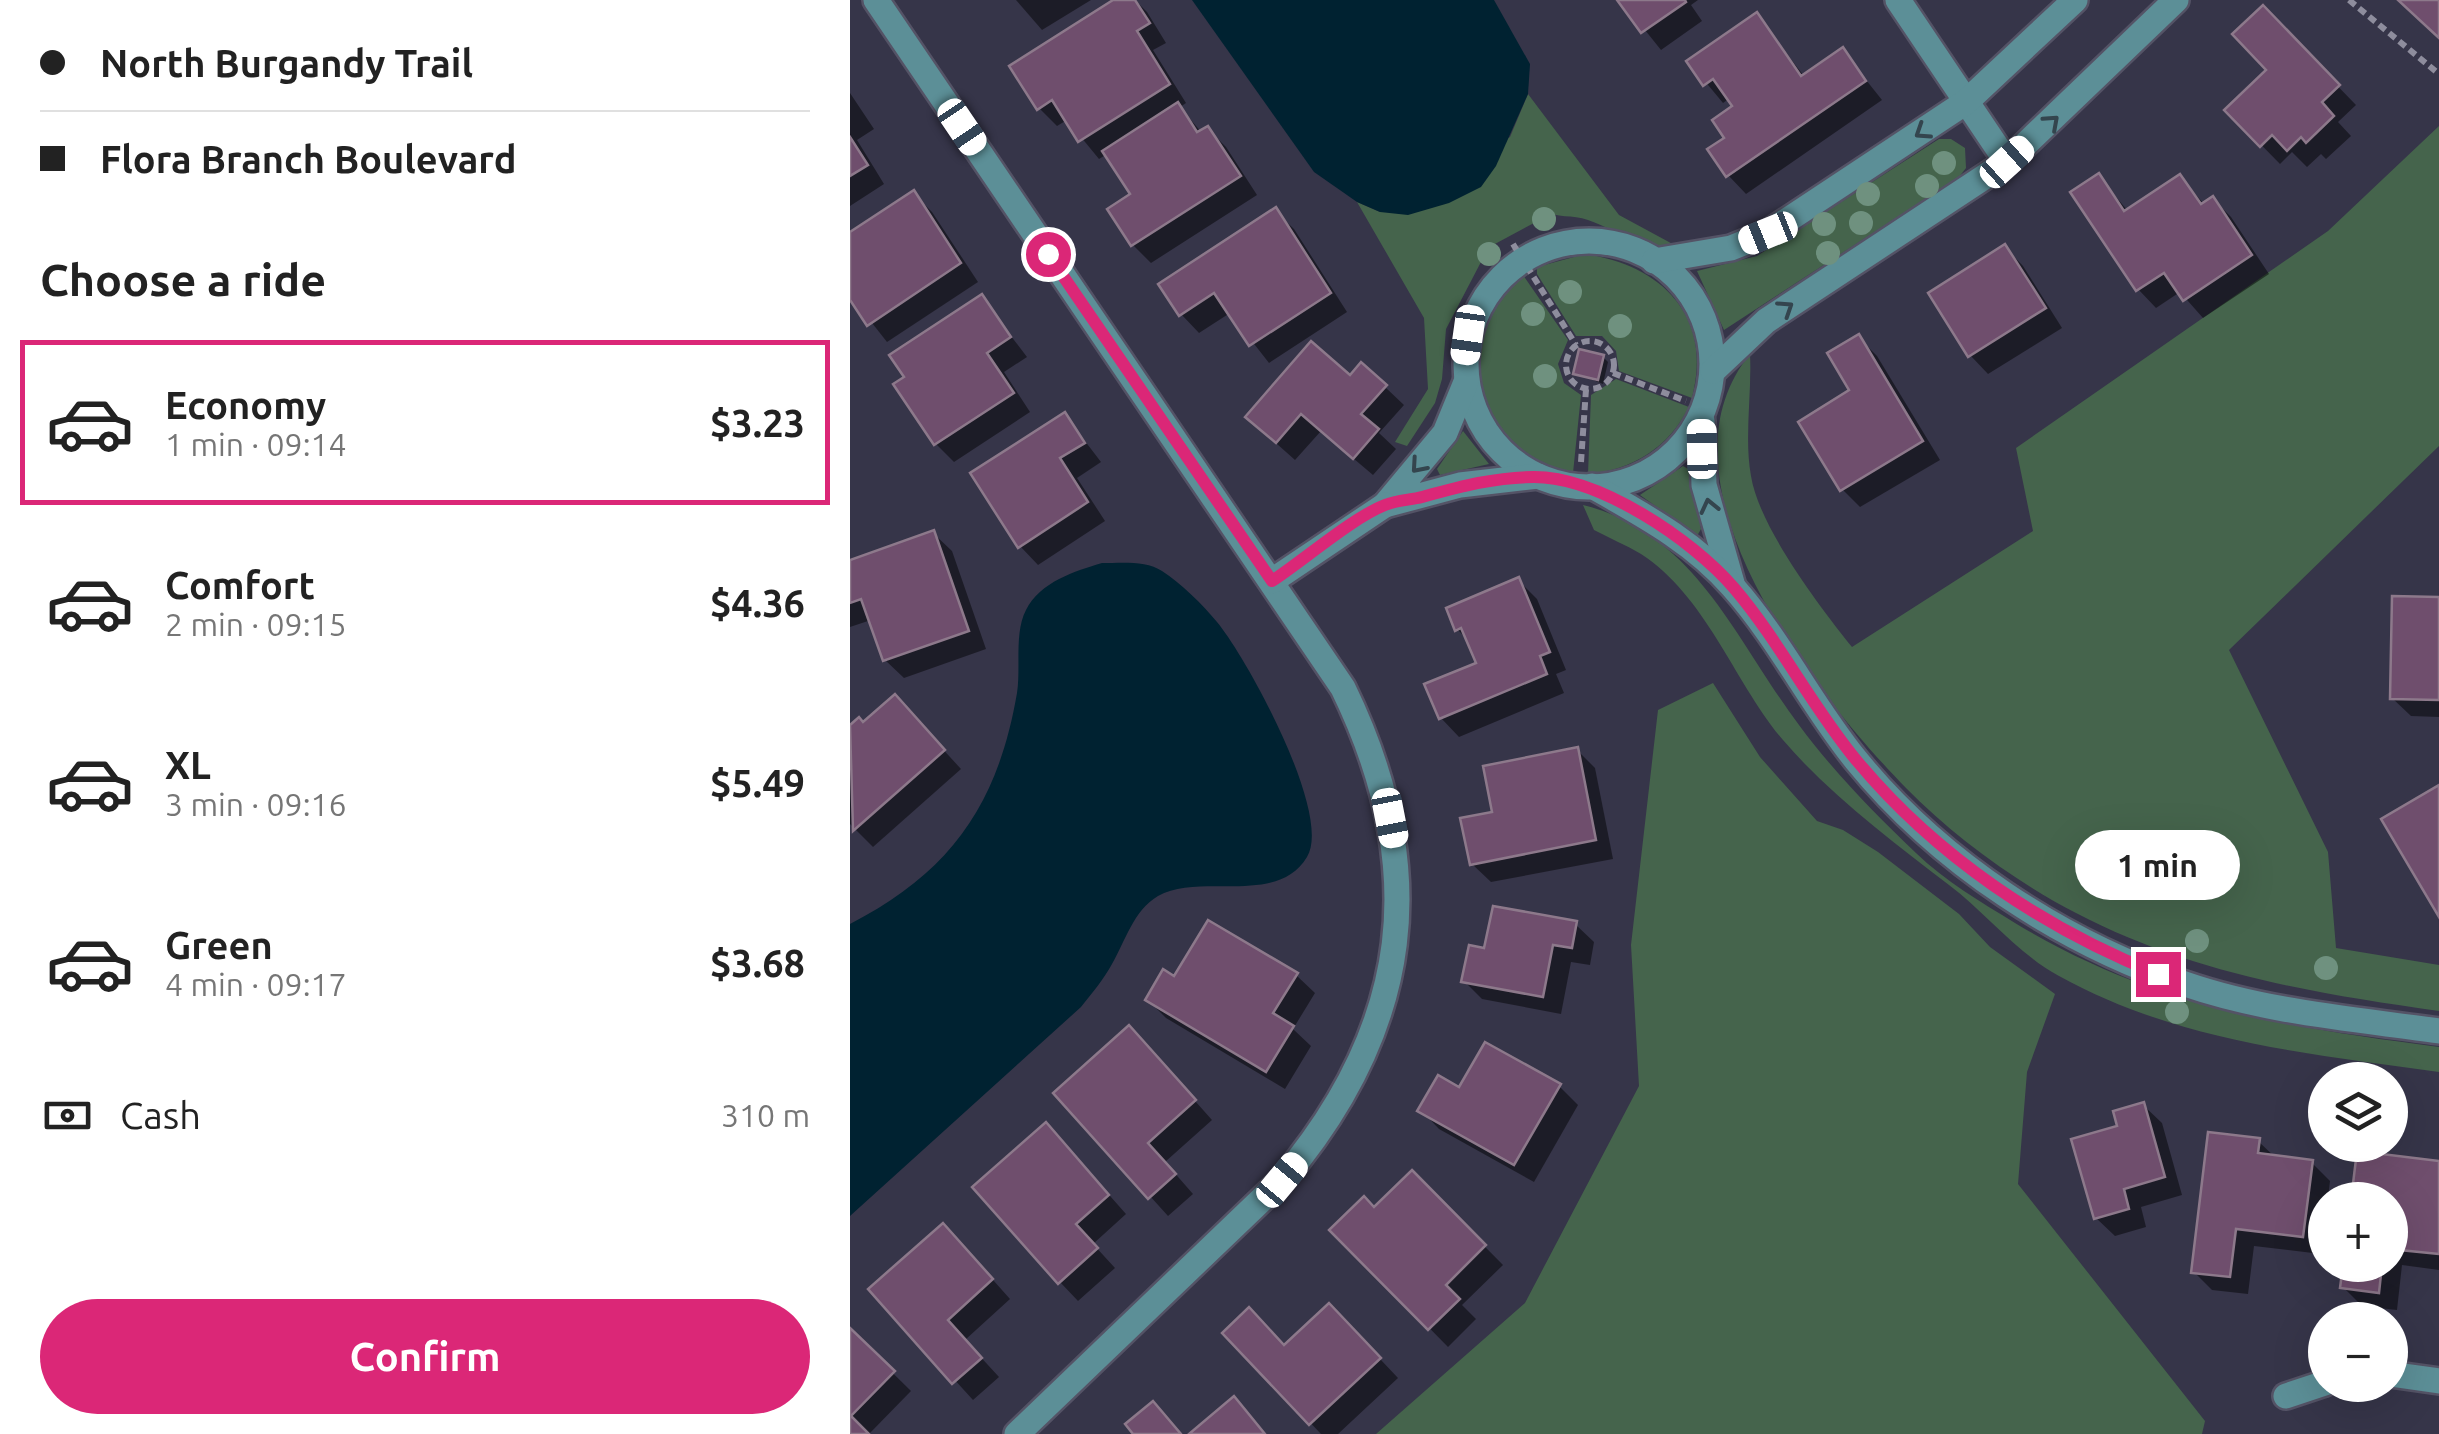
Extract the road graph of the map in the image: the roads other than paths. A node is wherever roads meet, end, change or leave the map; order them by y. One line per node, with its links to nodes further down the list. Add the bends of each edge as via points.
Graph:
1 (876, 0): 14 (street)
2 (1898, 0): 5 (street)
3 (2075, 0): 5 (street)
4 (2176, 0): 6 (street, one-way to 4)
5 (1966, 102): 6 (street); 7 (street, one-way to 7, via 1768,233 1731,248)
6 (2007, 162): 8 (street, one-way to 6, via 1766,320)
7 (1654, 260): 8 (street, via 1690,296 1710,344); 9 (street, via 1602,242 1518,252 1476,312)
8 (1713, 371): 10 (street)
9 (1466, 382): 11 (street, via 1490,439); 13 (street, one-way to 13, via 1444,433)
10 (1704, 414): 12 (street, via 1685,443 1643,474); 15 (street, one-way to 10, via 1704,485)
11 (1538, 476): 12 (street); 13 (street, via 1460,485)
12 (1586, 480): 15 (street, via 1665,528)
13 (1385, 505): 14 (street)
14 (1272, 581): 21 (street, via 1343,688 1384,788 1396,848 1398,910 1376,1025 1352,1083 1282,1180)
15 (1734, 588): 16 (street, via 1856,760 1934,841 1987,882 2087,940 2187,985 2250,1002)
16 (2439, 1030)
17 (2408, 1377): 18 (street)
18 (2439, 1381)
19 (2308, 1388): 20 (street)
20 (2286, 1396)
21 (1017, 1434)

